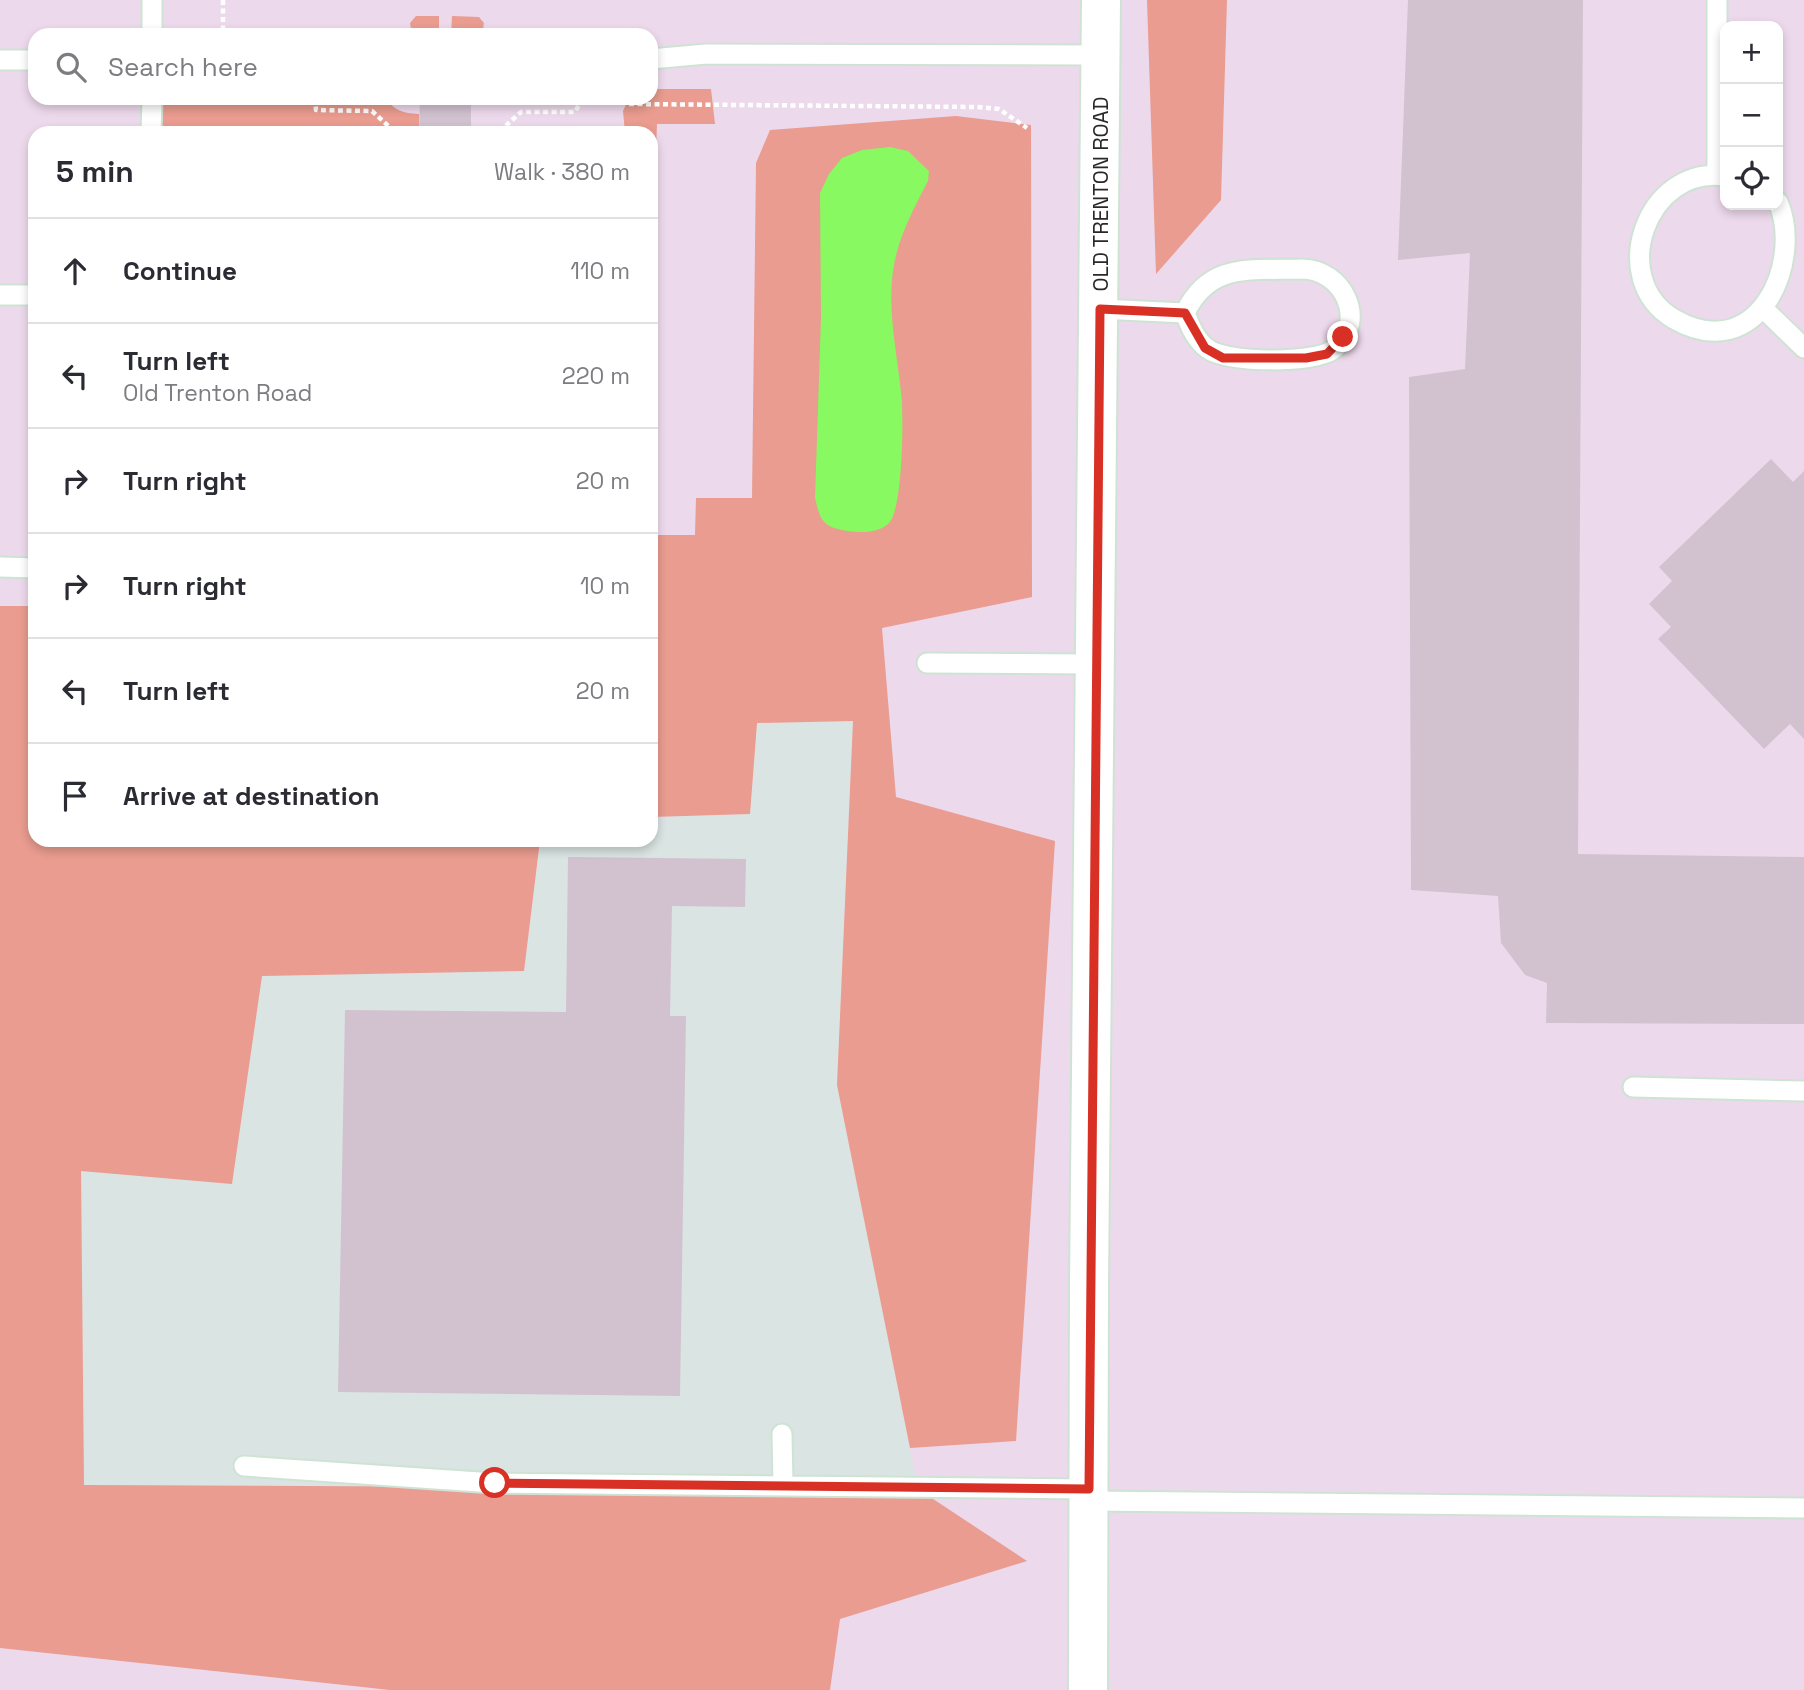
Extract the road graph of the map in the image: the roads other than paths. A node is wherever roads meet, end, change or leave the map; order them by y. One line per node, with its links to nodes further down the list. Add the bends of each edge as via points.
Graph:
1 (152, 0): 4 (lane)
2 (1101, 0): 5 (main road, OLD TRENTON ROAD)
3 (1717, 0): 11 (lane)
4 (152, 28)
5 (1102, 55): 6 (lane, via 706,54); 17 (main road, OLD TRENTON ROAD)
6 (658, 58)
7 (0, 60): 8 (lane)
8 (28, 60)
9 (152, 105): 10 (lane)
10 (151, 126)
11 (1720, 147)
12 (1720, 175): 19 (lane, via 1676,185 1657,202 1644,225 1639,250 1642,276 1653,299 1672,317 1695,328 1721,332 1746,327)
13 (1783, 208): 14 (lane)
14 (1798, 226): 19 (lane, via 1794,274)
15 (0, 295): 16 (lane)
16 (28, 295)
17 (1100, 309): 18 (lane); 24 (main road, OLD TRENTON ROAD)
18 (1185, 313): 18 (lane, via 1205,348 1223,358 1306,358 1337,347 1350,312 1348,298 1333,278 1317,269 1302,269 1224,274 1203,285)
19 (1769, 314): 20 (lane)
20 (1804, 348)
21 (0, 567): 22 (lane)
22 (28, 568)
23 (927, 663): 24 (lane)
24 (1096, 664): 30 (main road, OLD TRENTON ROAD)
25 (1633, 1087): 26 (lane)
26 (1804, 1091)
27 (782, 1434): 29 (lane)
28 (244, 1466): 29 (lane, via 495,1483)
29 (783, 1484): 30 (lane)
30 (1089, 1495): 31 (lane); 32 (main road, OLD TRENTON ROAD)
31 (1804, 1508)
32 (1088, 1690)

